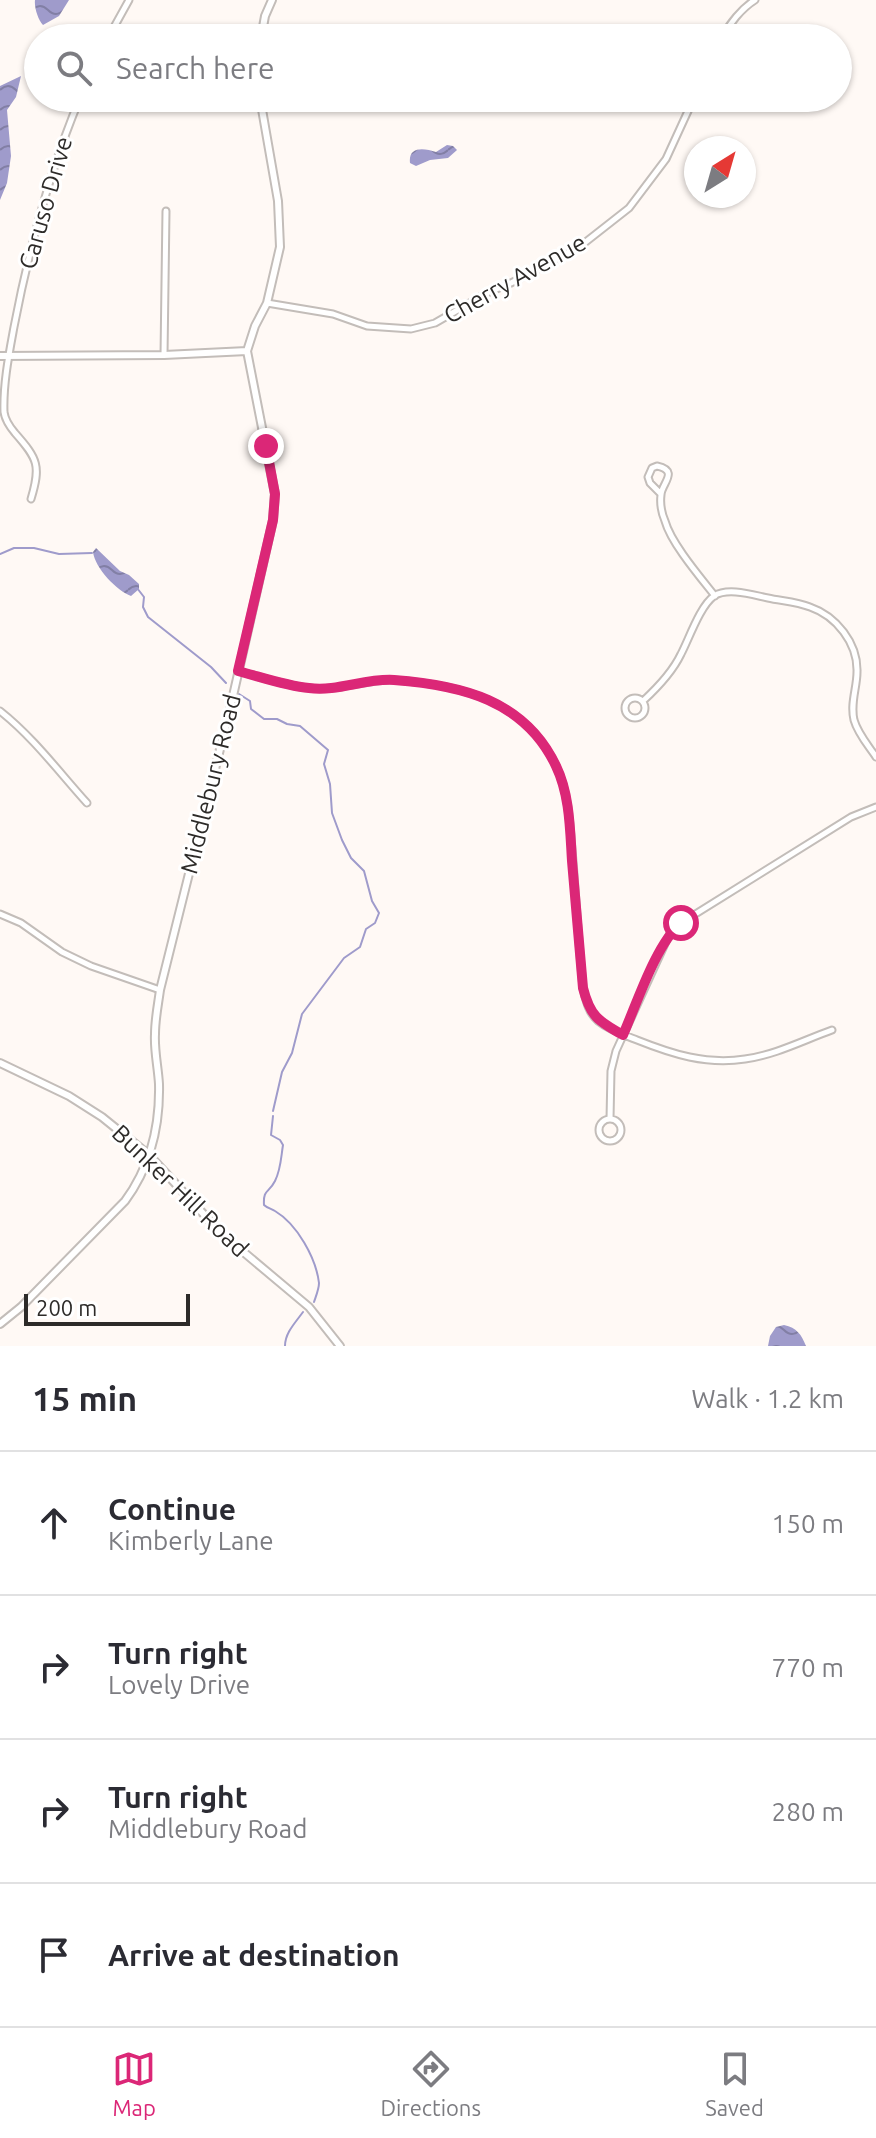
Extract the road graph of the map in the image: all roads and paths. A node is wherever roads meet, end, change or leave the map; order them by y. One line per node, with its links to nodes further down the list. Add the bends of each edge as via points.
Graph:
1 (129, 0): 4 (street)
2 (272, 0): 5 (street)
3 (755, 0): 6 (street)
4 (116, 24)
5 (264, 24)
6 (731, 24)
7 (75, 112): 15 (street, Caruso Drive, via 41,211)
8 (262, 112): 11 (street, via 280,227)
9 (688, 112): 11 (street, Cherry Avenue, via 666,159 629,208 578,248 435,323 411,329 367,326 333,314)
10 (166, 211): 13 (street)
11 (267, 303): 12 (street)
12 (247, 351): 13 (street); 19 (street, Middlebury Road, via 275,494)
13 (164, 355): 15 (street)
14 (0, 356): 15 (street)
15 (9, 357): 17 (street, Caruso Drive, via 5,417 35,461)
16 (660, 493): 16 (street, via 668,472 657,466 648,477); 18 (street, via 665,522)
17 (31, 499)
18 (715, 596): 20 (street, via 700,614 680,657); 22 (street, via 729,592 809,607 840,627 855,656 852,706 857,730)
19 (238, 671): 26 (street, Middlebury Road); 28 (street, via 311,689 388,680 419,683 496,702 522,719 557,768 568,810 587,1007)
20 (643, 701): 20 (street, via 628,700 627,715 643,714)
21 (0, 711): 23 (street)
22 (876, 757)
23 (87, 803)
24 (876, 807): 28 (street, via 851,817 681,923 670,933)
25 (0, 914): 26 (street, via 91,966)
26 (160, 990): 31 (street, Middlebury Road, via 155,1033 159,1102)
27 (832, 1030): 28 (street, via 772,1053 724,1061 669,1052)
28 (623, 1035): 30 (street, via 611,1071)
29 (0, 1063): 31 (street, Bunker Hill Road, via 69,1096)
30 (610, 1119): 30 (street, via 621,1130 611,1141 599,1130)
31 (149, 1155): 32 (street, Middlebury Road, via 125,1201); 33 (street, Bunker Hill Road, via 222,1234 309,1307)
32 (0, 1324)
33 (340, 1346)

